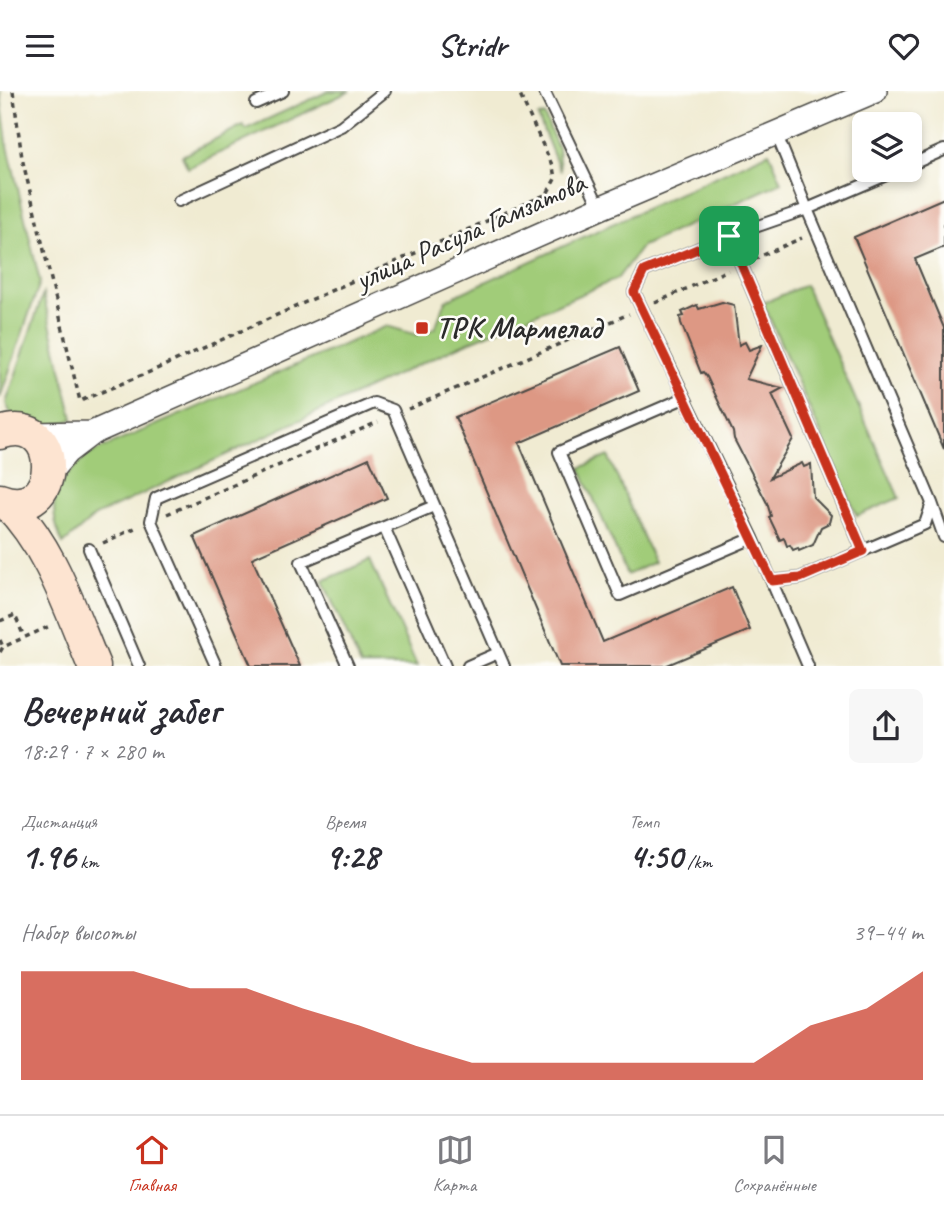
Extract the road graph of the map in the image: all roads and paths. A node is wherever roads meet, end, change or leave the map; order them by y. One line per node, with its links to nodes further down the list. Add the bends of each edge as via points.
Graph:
1 (13, 91): 4 (path, via 22,157 80,401 547,194 555,179 553,167)
2 (282, 91): 7 (lane)
3 (385, 91): 12 (lane, via 341,126)
4 (519, 91)
5 (544, 91): 13 (lane)
6 (876, 91): 8 (street, улица Расула Гамзатова)
7 (256, 103)
8 (776, 134): 13 (street, улица Расула Гамзатова); 14 (lane)
9 (944, 150): 10 (lane)
10 (922, 160)
11 (870, 182): 14 (lane)
12 (179, 201)
13 (600, 208): 22 (street, улица Расула Гамзатова)
14 (807, 209): 15 (lane); 16 (lane)
15 (817, 232): 17 (path); 25 (lane)
16 (729, 236): 17 (lane); 18 (lane, via 644,271 634,292)
17 (741, 265): 18 (path); 32 (lane)
18 (642, 308): 19 (lane); 20 (path)
19 (684, 398): 30 (lane); 30 (lane, via 559,452 620,595)
20 (394, 415): 26 (lane); 27 (path); 27 (lane, via 393,410 374,403 322,425 156,498)
21 (12, 428): 22 (street, улица Расула Гамзатова); 23 (main road, via 39,440 49,461)
22 (92, 433): 23 (street, улица Расула Гамзатова, via 67,452)
23 (48, 476): 24 (main road, via 31,498); 33 (main road)
24 (3, 501): 33 (main road, via 22,518)
25 (932, 503): 29 (lane); 32 (lane, via 925,524)
26 (434, 506): 28 (lane); 41 (lane)
27 (151, 520): 31 (path); 44 (lane)
28 (384, 527): 45 (lane, via 301,562); 46 (lane)
29 (944, 537)
30 (753, 538): 34 (lane)
31 (89, 549): 43 (lane)
32 (863, 551): 34 (lane, via 800,578)
33 (52, 566): 42 (main road)
34 (772, 581): 49 (lane)
35 (0, 621): 37 (path, via 15,615)
36 (54, 624): 37 (path)
37 (24, 637): 39 (path)
38 (0, 640): 39 (path)
39 (3, 647): 40 (path)
40 (0, 653)
41 (498, 653): 47 (lane); 48 (lane)
42 (94, 666)
43 (139, 666)
44 (216, 666)
45 (348, 666)
46 (445, 666)
47 (468, 666)
48 (504, 666)
49 (808, 666)

